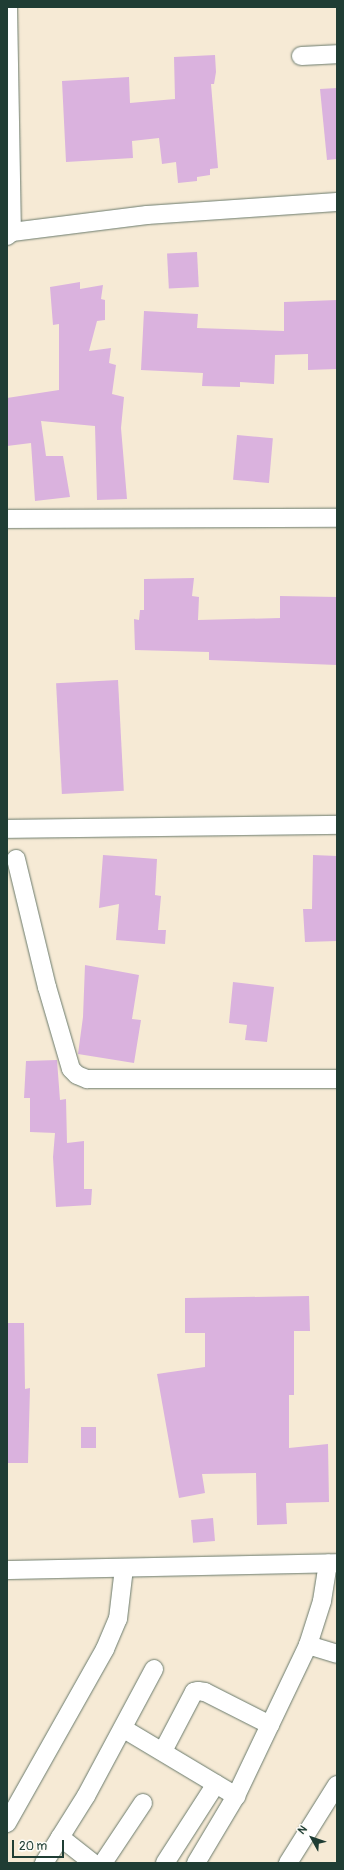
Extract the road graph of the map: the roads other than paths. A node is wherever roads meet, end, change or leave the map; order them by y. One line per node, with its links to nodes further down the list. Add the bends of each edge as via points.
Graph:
1 (8, 7): 5 (street)
2 (337, 54): 3 (street)
3 (300, 56)
4 (337, 202): 5 (street, via 147,215)
5 (10, 234)
6 (337, 518): 7 (street)
7 (7, 519)
8 (337, 825): 9 (street)
9 (7, 828)
10 (16, 859): 11 (street, via 47,987 71,1070 77,1075 86,1079)
11 (337, 1079)
12 (333, 1563): 13 (street); 15 (street)
13 (124, 1568): 14 (street); 25 (street, via 118,1619 105,1649)
14 (7, 1570)
15 (308, 1645): 16 (street); 18 (street)
16 (337, 1654)
17 (154, 1669): 19 (street)
18 (270, 1725): 20 (street, via 206,1692 198,1691 194,1692); 23 (street)
19 (124, 1729): 20 (street); 26 (street)
20 (163, 1751): 21 (street)
21 (216, 1784): 23 (street); 30 (street)
22 (337, 1785): 32 (street)
23 (236, 1796): 31 (street)
24 (142, 1803): 29 (street)
25 (7, 1822)
26 (60, 1836): 27 (street); 28 (street)
27 (44, 1863)
28 (92, 1863)
29 (103, 1863)
30 (165, 1863)
31 (196, 1863)
32 (288, 1863)

